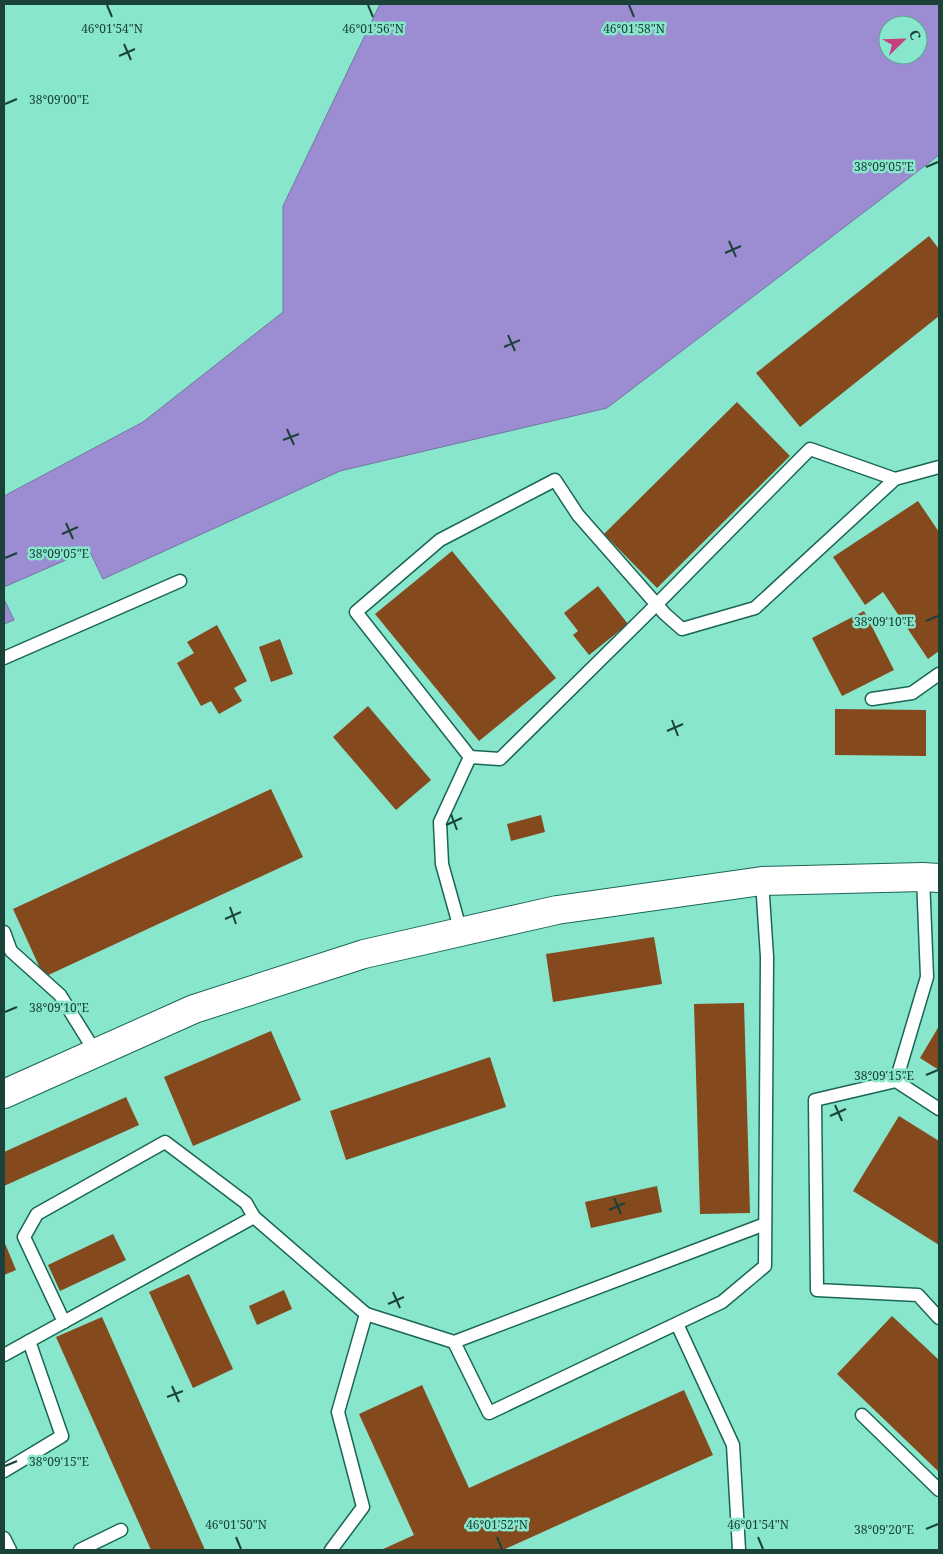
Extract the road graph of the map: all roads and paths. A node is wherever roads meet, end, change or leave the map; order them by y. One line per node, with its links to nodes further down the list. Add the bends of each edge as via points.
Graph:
1 (939, 467): 2 (lane)
2 (895, 479): 4 (lane, via 755,608 682,629); 4 (lane, via 810,449)
3 (180, 581): 5 (lane)
4 (657, 604): 8 (lane, via 500,759); 8 (lane, via 578,515 555,480 440,540 356,612)
5 (4, 658)
6 (939, 674): 7 (lane, via 912,694)
7 (872, 699)
8 (470, 757): 12 (lane, via 440,822 442,864)
9 (931, 877): 10 (street); 13 (lane)
10 (762, 881): 12 (street, via 556,910); 19 (lane, via 767,956)
11 (4, 932): 14 (lane, via 10,951 60,995)
12 (461, 932): 14 (street, via 364,954 204,1006)
13 (933, 978): 15 (lane)
14 (96, 1053): 16 (street)
15 (896, 1081): 17 (lane); 21 (lane, via 815,1100 817,1290 918,1295)
16 (4, 1094)
17 (939, 1109)
18 (254, 1217): 20 (lane); 22 (lane); 22 (lane, via 246,1203 165,1142 37,1214 24,1237)
19 (765, 1224): 23 (lane, via 765,1266 722,1302); 25 (lane)
20 (366, 1314): 25 (lane); 34 (lane, via 338,1412 363,1507)
21 (939, 1318)
22 (64, 1322): 24 (lane)
23 (677, 1324): 25 (lane, via 489,1413); 35 (lane, via 733,1445)
24 (29, 1341): 26 (lane); 28 (lane, via 62,1436)
25 (454, 1342)
26 (4, 1355)
27 (862, 1415): 29 (lane)
28 (4, 1471)
29 (939, 1490)
30 (121, 1530): 33 (lane)
31 (4, 1538): 32 (lane)
32 (10, 1550)
33 (80, 1550)
34 (331, 1550)
35 (739, 1550)

